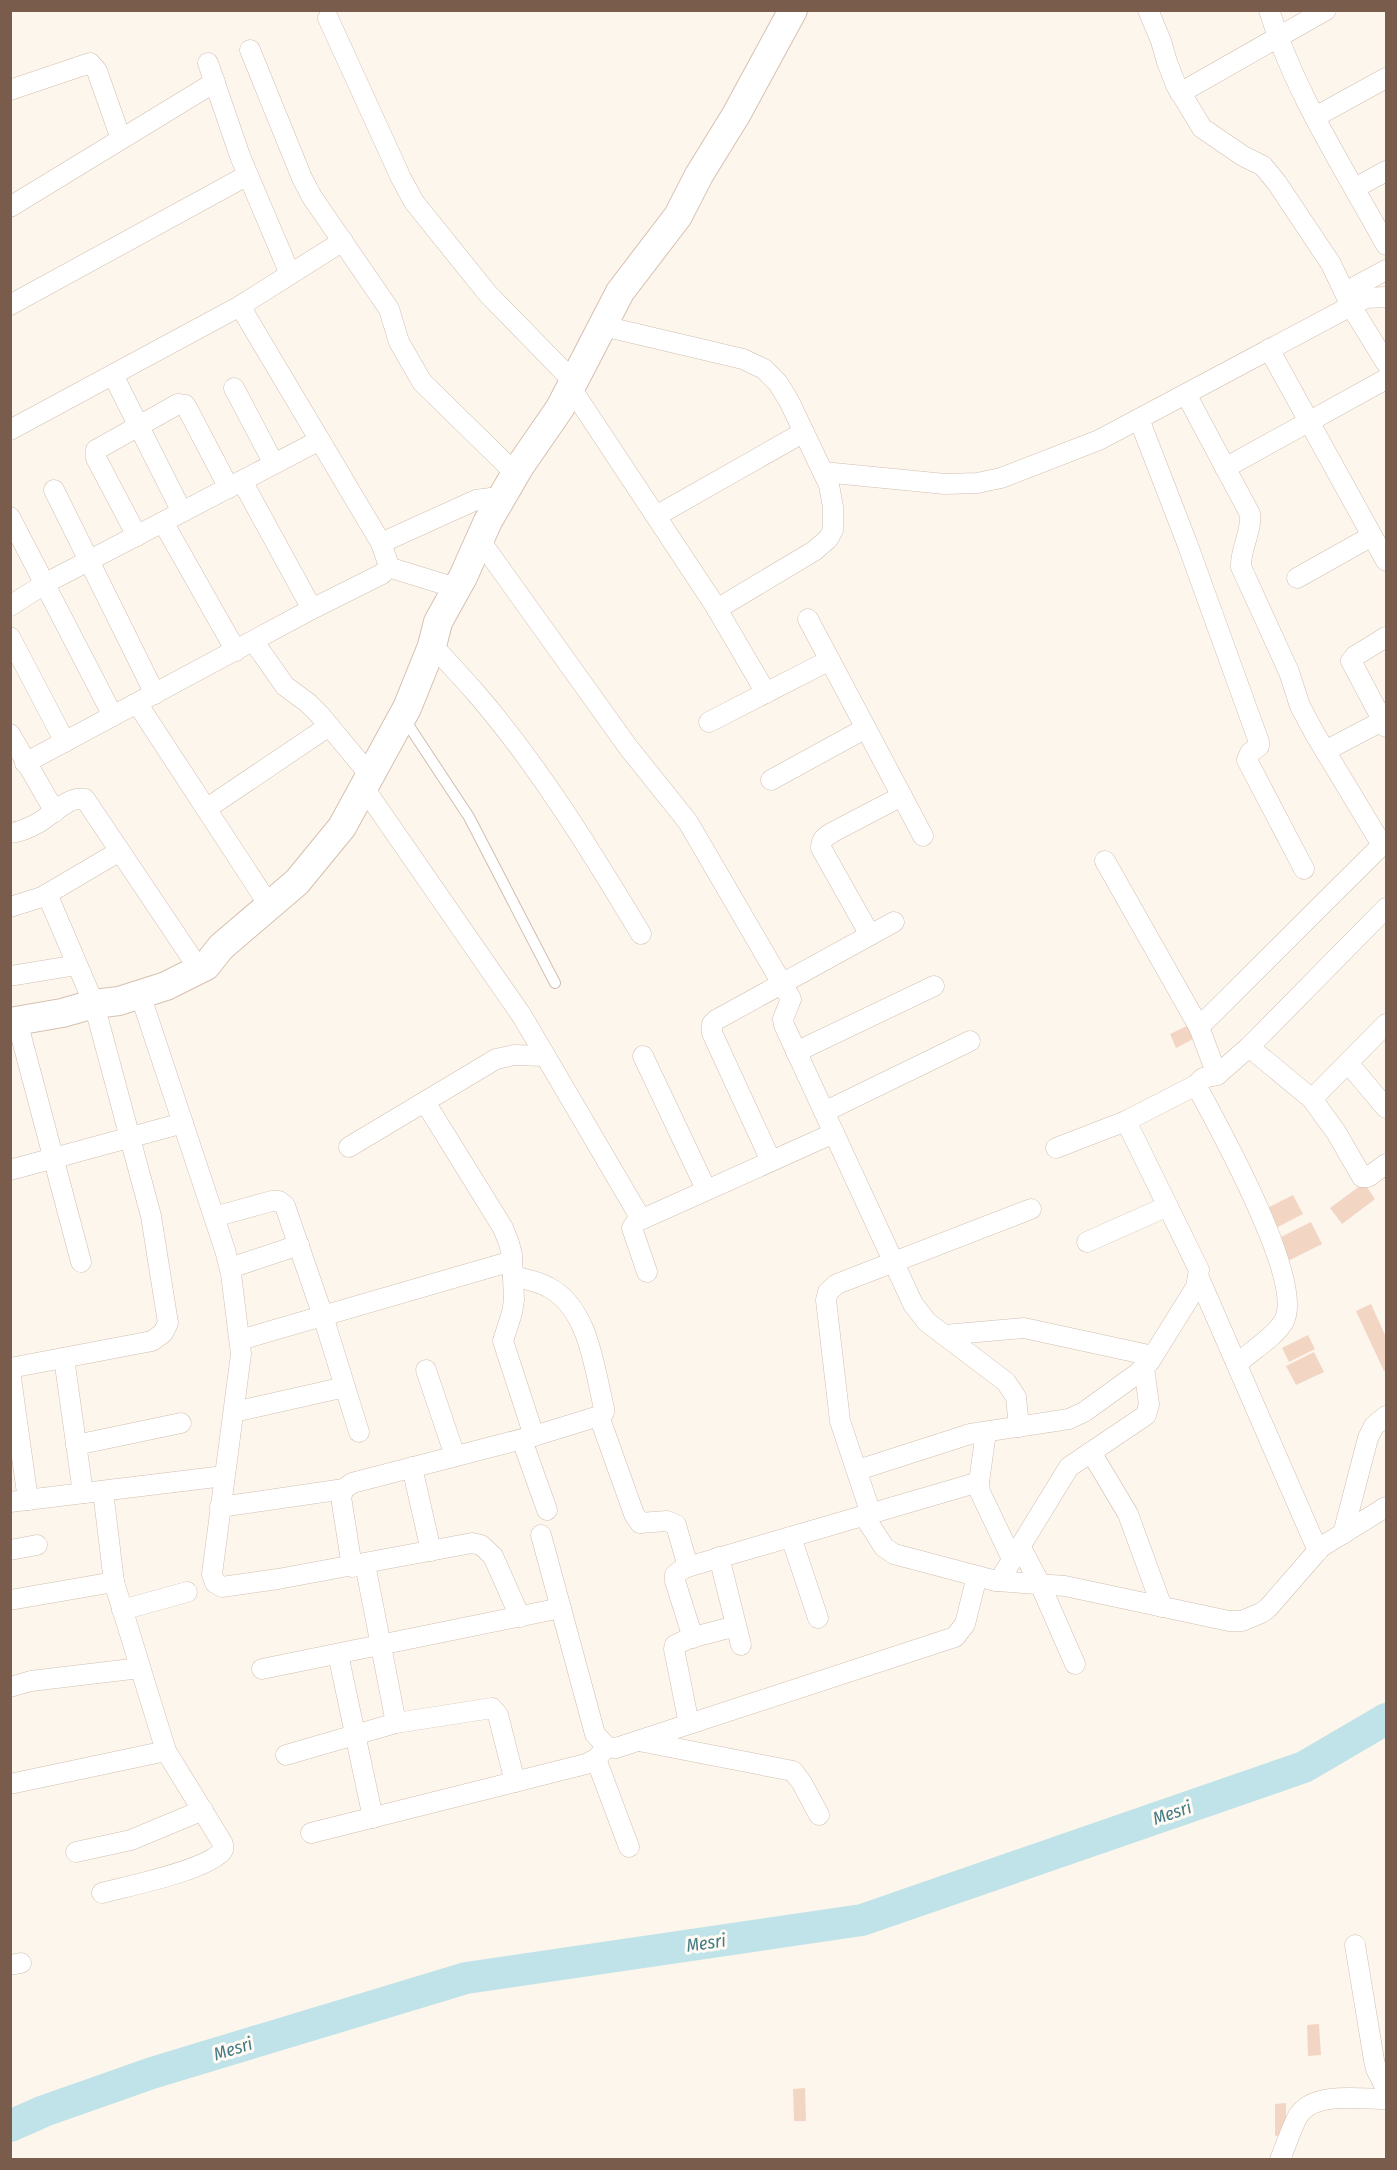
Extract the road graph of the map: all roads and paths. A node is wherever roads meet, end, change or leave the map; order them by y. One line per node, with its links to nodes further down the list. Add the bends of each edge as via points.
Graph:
1 (793, 10): 25 (street, via 678,216 620,292)
2 (1148, 10): 10 (street)
3 (1269, 10): 6 (street)
4 (1326, 10): 6 (street)
5 (328, 18): 30 (street, via 414,202 488,294)
6 (1278, 38): 10 (street); 11 (street)
7 (250, 50): 17 (street, via 302,178)
8 (1386, 78): 11 (street)
9 (10, 90): 12 (street, via 90,63 97,71)
10 (1180, 93): 22 (street, via 1202,128 1263,166 1277,183 1318,242)
11 (1315, 117): 15 (street)
12 (121, 139): 14 (street, via 211,72); 16 (street)
13 (1386, 171): 15 (street)
14 (248, 175): 20 (street); 23 (street)
15 (1355, 188): 18 (street)
16 (10, 207)
17 (343, 241): 20 (street); 42 (street, via 388,309 399,342 422,382)
18 (1386, 245)
19 (1386, 270): 22 (street)
20 (290, 274): 24 (street)
21 (1386, 297): 22 (street)
22 (1348, 299): 26 (street); 27 (street)
23 (10, 305)
24 (240, 306): 28 (street); 38 (street)
25 (603, 326): 30 (street); 37 (street, via 743,358 764,369 789,400)
26 (1269, 349): 32 (street); 34 (street)
27 (1386, 363)
28 (113, 375): 35 (street); 36 (street)
29 (1386, 379): 34 (street)
30 (572, 385): 42 (street); 47 (street)
31 (234, 388): 39 (street)
32 (1186, 394): 33 (street); 40 (street)
33 (1139, 419): 41 (street, via 1099,441 1001,478 977,483 945,484); 93 (street, via 1259,741 1246,760)
34 (1310, 423): 40 (street); 51 (street)
35 (139, 425): 43 (street, via 178,404 185,405); 46 (street); 50 (street, via 102,445 95,454)
36 (10, 430)
37 (804, 432): 41 (street); 47 (street)
38 (320, 440): 39 (street); 53 (street)
39 (274, 464): 43 (street)
40 (1226, 468): 81 (street, via 1250,514 1241,567 1289,672 1300,706)
41 (823, 472): 62 (street, via 833,507 833,530 828,539)
42 (516, 474): 45 (street)
43 (235, 484): 46 (street); 61 (street)
44 (54, 490): 54 (street)
45 (501, 502): 52 (street); 53 (street, via 491,498 476,500)
46 (182, 512): 49 (street)
47 (656, 516): 62 (street)
48 (10, 517): 58 (street)
49 (163, 522): 50 (street); 68 (street)
50 (137, 536): 54 (street)
51 (1372, 536): 55 (street); 57 (street)
52 (479, 539): 59 (street); 105 (street, via 628,747 688,822)
53 (381, 543): 56 (street)
54 (88, 561): 58 (street); 71 (street)
55 (1386, 561)
56 (388, 567): 59 (street); 61 (street)
57 (1297, 578)
58 (46, 583): 60 (street); 73 (street)
59 (456, 588): 67 (street, via 438,622)
60 (10, 606)
61 (312, 609): 66 (street)
62 (717, 609): 70 (street)
63 (808, 619): 69 (street)
64 (10, 637): 80 (street)
65 (1386, 637): 76 (street, via 1351,661)
66 (254, 642): 68 (street); 77 (street, via 285,686)
67 (432, 645): 74 (street); 99 (street, via 522,751 599,863)
68 (236, 651): 71 (street)
69 (830, 660): 70 (street); 78 (street)
70 (766, 693): 75 (street)
71 (154, 694): 72 (street)
72 (137, 703): 73 (street); 86 (street)
73 (113, 716): 80 (street)
74 (403, 717): 84 (street); 104 (lane, via 469,817)
75 (709, 722)
76 (1385, 722): 81 (street)
77 (328, 726): 84 (street); 86 (street)
78 (866, 728): 83 (street); 85 (street)
79 (10, 734): 82 (street)
80 (65, 742): 82 (street)
81 (1325, 751): 90 (street)
82 (25, 763): 87 (street)
83 (771, 780)
84 (367, 782): 95 (street, via 342,827 297,882); 115 (street)
85 (902, 796): 89 (street); 100 (street, via 821,842)
86 (206, 809): 95 (street)
87 (55, 812): 88 (street, via 27,829); 91 (street, via 74,799 85,799)
88 (10, 833)
89 (923, 836)
90 (1384, 843): 111 (street)
91 (120, 851): 94 (street); 102 (street)
92 (1104, 861): 111 (street)
93 (1304, 869)
94 (47, 894): 96 (street); 101 (street)
95 (269, 905): 102 (street)
96 (10, 907)
97 (1386, 908): 113 (street)
98 (894, 922): 100 (street)
99 (641, 934)
100 (870, 935): 105 (street)
101 (77, 965): 103 (street); 108 (street)
102 (199, 969): 107 (street)
103 (10, 976)
104 (555, 983)
105 (782, 984): 114 (street, via 791,1002 784,1025); 131 (street, via 716,1020 711,1029)
106 (934, 986): 114 (street)
107 (140, 994): 108 (street); 125 (street)
108 (94, 1004): 109 (street); 127 (street)
109 (14, 1021): 130 (street)
110 (1386, 1024): 117 (street)
111 (1199, 1027): 118 (street)
112 (970, 1041): 123 (street)
113 (1248, 1047): 118 (street); 120 (street)
114 (796, 1052): 123 (street)
115 (545, 1056): 121 (street, via 496,1059); 138 (street)
116 (643, 1056): 134 (street)
117 (1348, 1063): 120 (street); 122 (street)
118 (1217, 1075): 119 (street, via 1203,1078)
119 (1196, 1085): 124 (street); 152 (street, via 1249,1186 1282,1271 1288,1310 1277,1330)
120 (1312, 1099): 132 (street, via 1362,1177)
121 (425, 1102): 128 (street); 144 (street, via 503,1228)
122 (1386, 1108)
123 (824, 1112): 126 (street)
124 (1126, 1121): 129 (street); 135 (street)
125 (183, 1123): 127 (street); 137 (street)
126 (834, 1133): 131 (street); 142 (street)
127 (130, 1137): 130 (street); 150 (street, via 151,1216 168,1323 152,1341)
128 (349, 1147)
129 (1056, 1148)
130 (52, 1159): 133 (street); 141 (street)
131 (771, 1161): 134 (street)
132 (1386, 1164)
133 (10, 1170)
134 (706, 1189): 138 (street)
135 (1168, 1206): 139 (street); 146 (street, via 1196,1262)
136 (1031, 1209): 142 (street)
137 (214, 1217): 140 (street, via 279,1201 285,1206); 143 (street)
138 (641, 1220): 145 (street, via 632,1228)
139 (1087, 1242)
140 (299, 1245): 143 (street); 147 (street)
141 (81, 1262)
142 (894, 1262): 148 (street, via 919,1314); 168 (street, via 831,1287 826,1300 840,1422)
143 (230, 1268): 149 (street)
144 (513, 1268): 147 (street); 157 (street, via 559,1293 580,1317 604,1408); 163 (street, via 514,1306 503,1341)
145 (647, 1272)
146 (1199, 1278): 151 (street); 152 (street)
147 (323, 1316): 149 (street); 155 (street)
148 (944, 1335): 151 (street, via 1024,1329); 160 (street, via 1012,1389)
149 (240, 1340): 156 (street)
150 (64, 1358): 153 (street); 164 (street)
151 (1148, 1362): 160 (street, via 1077,1416); 165 (street, via 1146,1414)
152 (1237, 1364): 185 (street)
153 (10, 1370): 174 (street)
154 (426, 1370): 166 (street)
155 (345, 1387): 156 (street); 161 (street)
156 (234, 1412): 169 (street)
157 (599, 1416): 163 (street); 189 (street, via 637,1520 676,1525)
158 (1386, 1416): 179 (street, via 1368,1438)
159 (181, 1423): 164 (street)
160 (1019, 1427): 162 (street)
161 (359, 1432)
162 (986, 1432): 168 (street); 170 (street)
163 (528, 1438): 166 (street); 177 (street)
164 (76, 1445): 173 (street)
165 (1091, 1452): 186 (street, via 1065,1472); 196 (street, via 1128,1514)
166 (455, 1456): 167 (street)
167 (412, 1467): 171 (street, via 352,1483); 184 (street)
168 (858, 1470): 178 (street)
169 (224, 1476): 172 (street); 175 (street)
170 (979, 1482): 178 (street); 186 (street, via 983,1500)
171 (344, 1489): 175 (street); 188 (street, via 341,1497)
172 (103, 1491): 173 (street); 192 (street)
173 (83, 1493): 174 (street)
174 (19, 1501)
175 (220, 1507): 188 (street, via 212,1574 222,1587)
176 (1386, 1507): 179 (street)
177 (547, 1510)
178 (868, 1515): 181 (street); 190 (street, via 888,1551)
179 (1343, 1534): 185 (street)
180 (541, 1535): 197 (street)
181 (791, 1537): 187 (street); 200 (street)
182 (37, 1545): 183 (street)
183 (10, 1550)
184 (431, 1551): 188 (street); 199 (street, via 472,1543 488,1550)
185 (1318, 1551): 196 (street, via 1268,1608 1251,1618 1228,1621)
186 (1016, 1552): 191 (street); 193 (street)
187 (719, 1557): 189 (street); 201 (street, via 738,1635)
188 (358, 1565): 202 (street)
189 (688, 1567): 201 (street, via 678,1571 675,1581)
190 (977, 1576): 191 (street); 209 (street, via 965,1624 955,1638)
191 (999, 1581): 193 (street)
192 (114, 1582): 195 (street); 198 (street)
193 (1040, 1584): 196 (street); 204 (street)
194 (187, 1592): 198 (street)
195 (10, 1600)
196 (1162, 1607)
197 (561, 1608): 199 (street); 213 (street)
198 (122, 1610): 205 (street)
199 (520, 1617): 202 (street)
200 (818, 1618)
201 (693, 1638): 209 (street, via 680,1642 674,1649)
202 (381, 1645): 203 (street); 208 (street)
203 (338, 1654): 206 (street); 210 (street)
204 (1075, 1664)
205 (140, 1668): 207 (street); 212 (street)
206 (262, 1669)
207 (10, 1688)
208 (396, 1723): 210 (street); 215 (street, via 492,1708 498,1715)
209 (689, 1724): 211 (street)
210 (354, 1736): 214 (street); 219 (street)
211 (638, 1741): 213 (street); 218 (street, via 786,1769 798,1776)
212 (166, 1751): 216 (street); 217 (street)
213 (602, 1753): 215 (street, via 586,1764); 221 (street)
214 (286, 1755)
215 (515, 1782): 219 (street)
216 (10, 1784)
217 (202, 1810): 222 (street, via 131,1840); 223 (street, via 222,1840 220,1855 172,1875)
218 (819, 1815)
219 (373, 1818): 220 (street)
220 (311, 1833)
221 (629, 1848)
222 (76, 1852)
223 (102, 1893)
224 (1355, 1945): 225 (street, via 1374,2060)
225 (1386, 2088)
226 (1386, 2099): 227 (street, via 1330,2099 1307,2105)
227 (1280, 2160)

